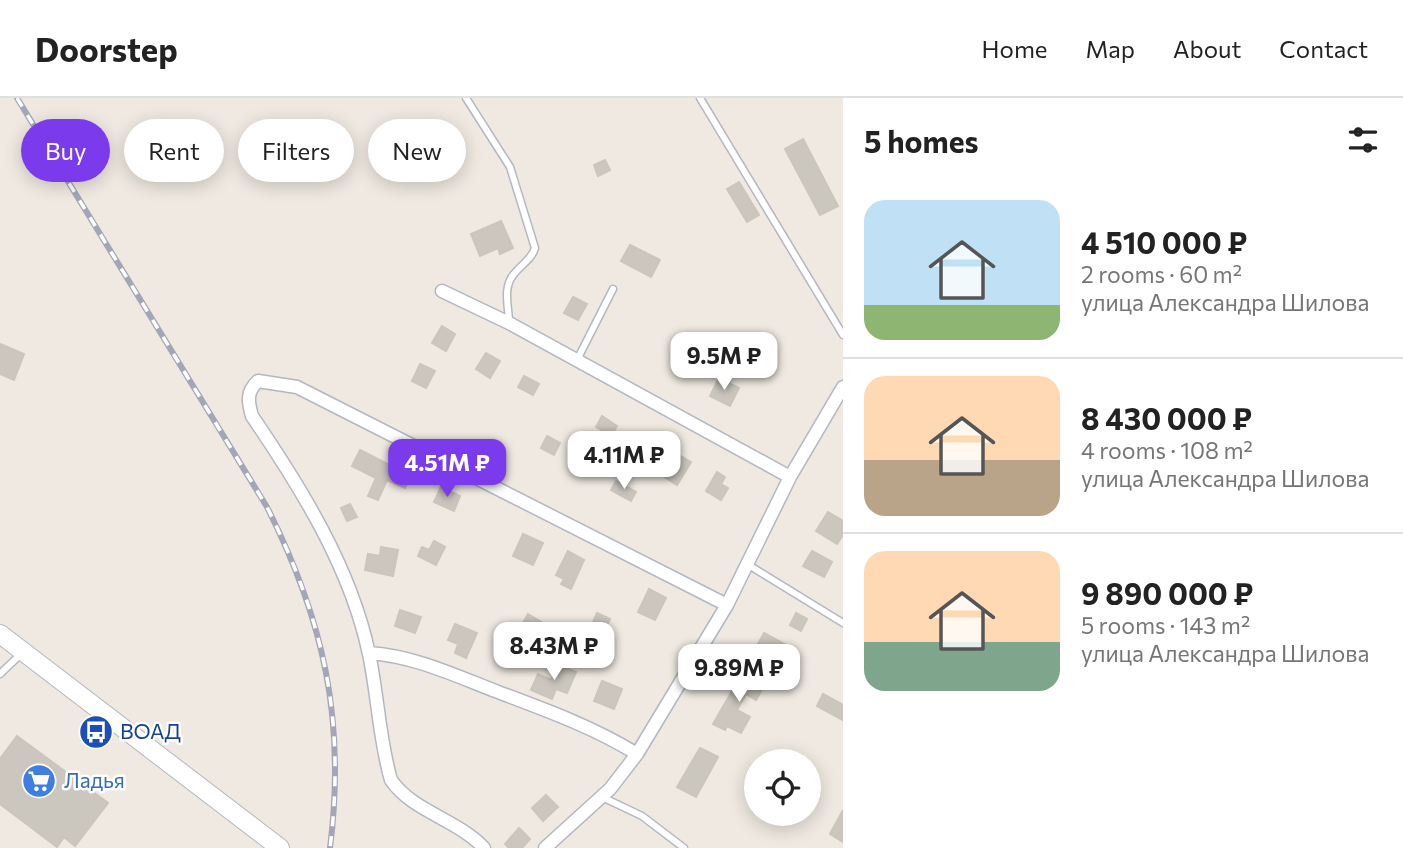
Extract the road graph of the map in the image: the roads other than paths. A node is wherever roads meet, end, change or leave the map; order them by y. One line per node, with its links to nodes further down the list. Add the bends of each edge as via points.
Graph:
1 (466, 98): 5 (lane, via 510,167 535,248 508,285)
2 (700, 98): 6 (lane)
3 (613, 289): 7 (lane)
4 (442, 291): 5 (street)
5 (509, 323): 7 (street)
6 (843, 335)
7 (577, 360): 9 (street)
8 (843, 387): 9 (street)
9 (790, 477): 10 (street)
10 (747, 564): 11 (street); 12 (lane)
11 (727, 605): 14 (street, via 297,387 258,381 248,394 252,416 301,492 345,579); 16 (street)
12 (843, 623)
13 (9, 643): 15 (lane, via 7,671); 18 (main road)
14 (369, 653): 16 (street, via 422,662 575,722); 19 (street, via 391,780 400,794 447,820)
15 (0, 674)
16 (637, 754): 17 (street)
17 (603, 797): 20 (street); 21 (lane, via 642,816)
18 (280, 848)
19 (484, 848)
20 (545, 848)
21 (684, 848)

